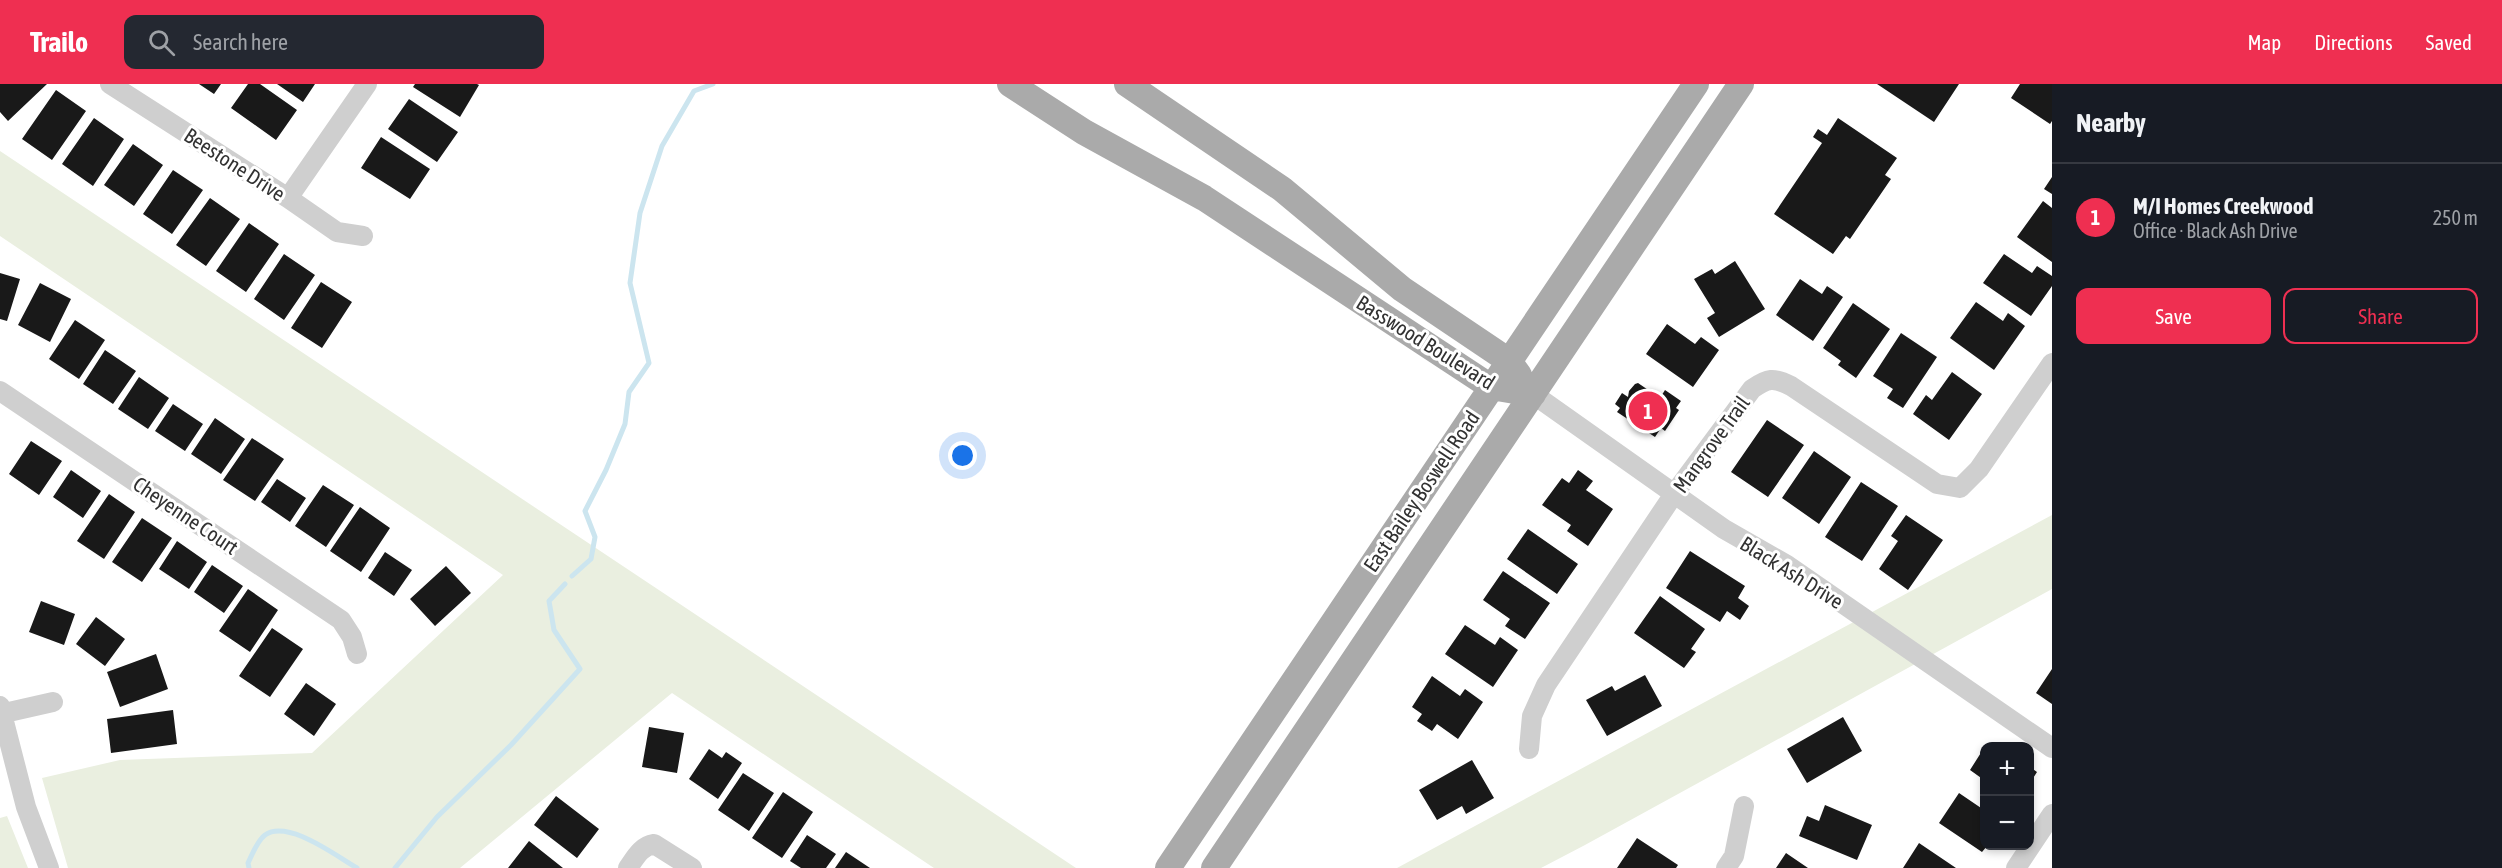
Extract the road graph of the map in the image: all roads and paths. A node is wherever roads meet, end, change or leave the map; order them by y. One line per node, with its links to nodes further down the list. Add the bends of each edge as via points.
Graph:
1 (110, 84): 9 (street, Beestone Drive)
2 (367, 84): 9 (street)
3 (1010, 84): 13 (main road, Basswood Boulevard, via 1084,132 1194,191)
4 (1127, 84): 11 (main road, Basswood Boulevard, via 1282,189 1402,289)
5 (1696, 84): 7 (main road, East Bailey Boswell Road)
6 (1742, 84): 8 (main road, East Bailey Boswell Road)
7 (1654, 147): 8 (main road); 11 (main road, East Bailey Boswell Road)
8 (1684, 170): 15 (main road, East Bailey Boswell Road)
9 (288, 198): 10 (street, Beestone Drive, via 337,232)
10 (363, 236)
11 (1509, 361): 13 (main road, East Bailey Boswell Road); 15 (main road, Basswood Boulevard)
12 (2052, 363): 16 (street, Mangrove Trail, via 1979,469 1960,488 1937,484 1791,386 1766,380 1740,402)
13 (1491, 387): 15 (main road, Basswood Boulevard); 27 (main road, East Bailey Boswell Road)
14 (0, 391): 17 (street, Cheyenne Court, via 341,620)
15 (1533, 394): 16 (street, Black Ash Drive); 28 (main road, East Bailey Boswell Road)
16 (1674, 494): 20 (street, Black Ash Drive, via 1805,578); 21 (street, Mangrove Trail, via 1546,685 1532,716)
17 (357, 654)
18 (53, 702): 19 (street)
19 (1, 711): 24 (street, via 26,807)
20 (2052, 748)
21 (1529, 749)
22 (1744, 806): 29 (street, via 1734,856)
23 (2052, 814): 30 (street)
24 (49, 868)
25 (628, 868): 26 (street, via 648,845 660,847)
26 (692, 868)
27 (1167, 868)
28 (1214, 868)
29 (1726, 868)
30 (2016, 868)

